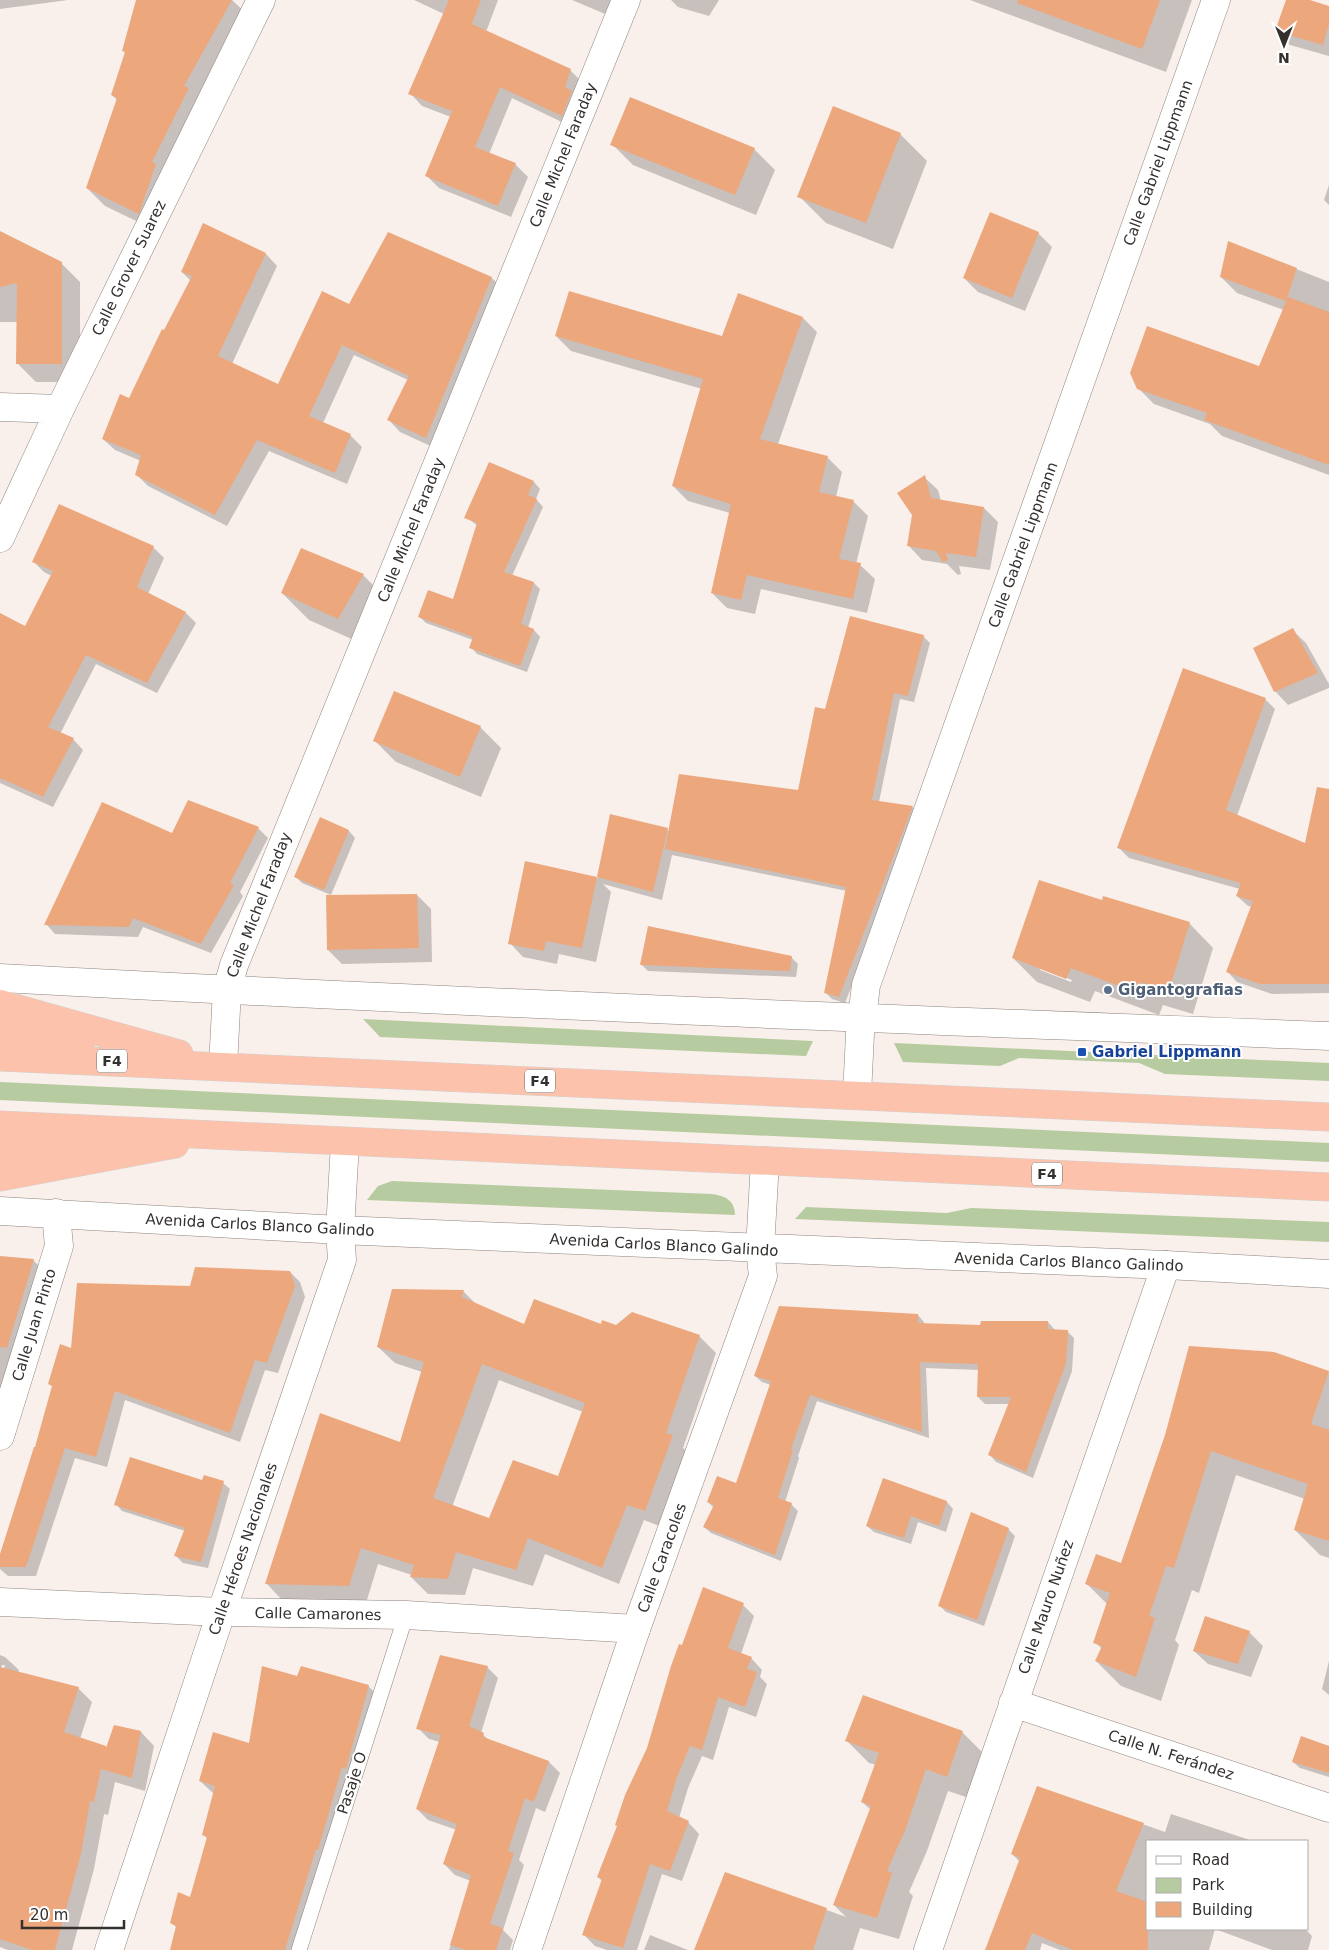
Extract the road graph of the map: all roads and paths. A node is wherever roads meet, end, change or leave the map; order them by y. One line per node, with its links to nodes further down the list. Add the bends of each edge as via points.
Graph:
1 (261, 0): 5 (street, Calle Grover Suarez)
2 (626, 0): 8 (street, Calle Michel Faraday, via 241,947)
3 (1216, 0): 10 (street, Calle Gabriel Lippmann, via 866,985)
4 (0, 407): 5 (street)
5 (60, 410): 6 (street, Calle Grover Suarez)
6 (0, 538)
7 (0, 978): 8 (street)
8 (227, 990): 10 (street); 14 (street, Calle Michel Faraday)
9 (0, 1004): 14 (highway)
10 (862, 1018): 12 (street); 15 (street, Calle Gabriel Lippmann)
11 (0, 1029): 14 (highway)
12 (1329, 1036)
13 (0, 1057): 14 (highway, F4)
14 (223, 1066): 15 (highway, F4)
15 (857, 1095): 16 (highway, F4)
16 (1329, 1117)
17 (0, 1125): 18 (highway, F4)
18 (221, 1136): 19 (highway, F4); 20 (highway); 22 (highway)
19 (345, 1143): 21 (highway, F4); 26 (street, Calle Héroes Nacionales)
20 (0, 1150)
21 (765, 1161): 23 (highway, F4); 27 (street, Calle Caracoles)
22 (0, 1177)
23 (1329, 1187)
24 (0, 1211): 25 (street, Avenida Carlos Blanco Galindo)
25 (56, 1213): 26 (street, Avenida Carlos Blanco Galindo); 30 (street, Calle Juan Pinto, via 59,1246)
26 (340, 1230): 27 (street, Avenida Carlos Blanco Galindo); 32 (street, Calle Héroes Nacionales, via 342,1260)
27 (760, 1249): 28 (street, Avenida Carlos Blanco Galindo); 34 (street, Calle Caracoles, via 763,1276)
28 (1166, 1266): 29 (street, Avenida Carlos Blanco Galindo); 35 (street, Calle Mauro Nuñez)
29 (1329, 1274)
30 (0, 1436)
31 (0, 1602): 32 (street, Calle Camarones)
32 (221, 1612): 33 (street, Calle Camarones); 37 (street, Calle Héroes Nacionales)
33 (406, 1615): 34 (street, Calle Camarones); 38 (lane, Pasaje O)
34 (636, 1629): 39 (street, Calle Caracoles)
35 (1013, 1703): 36 (street, Calle N. Ferández); 40 (street, Calle Mauro Nuñez)
36 (1329, 1808)
37 (109, 1950)
38 (298, 1950)
39 (527, 1950)
40 (928, 1950)

